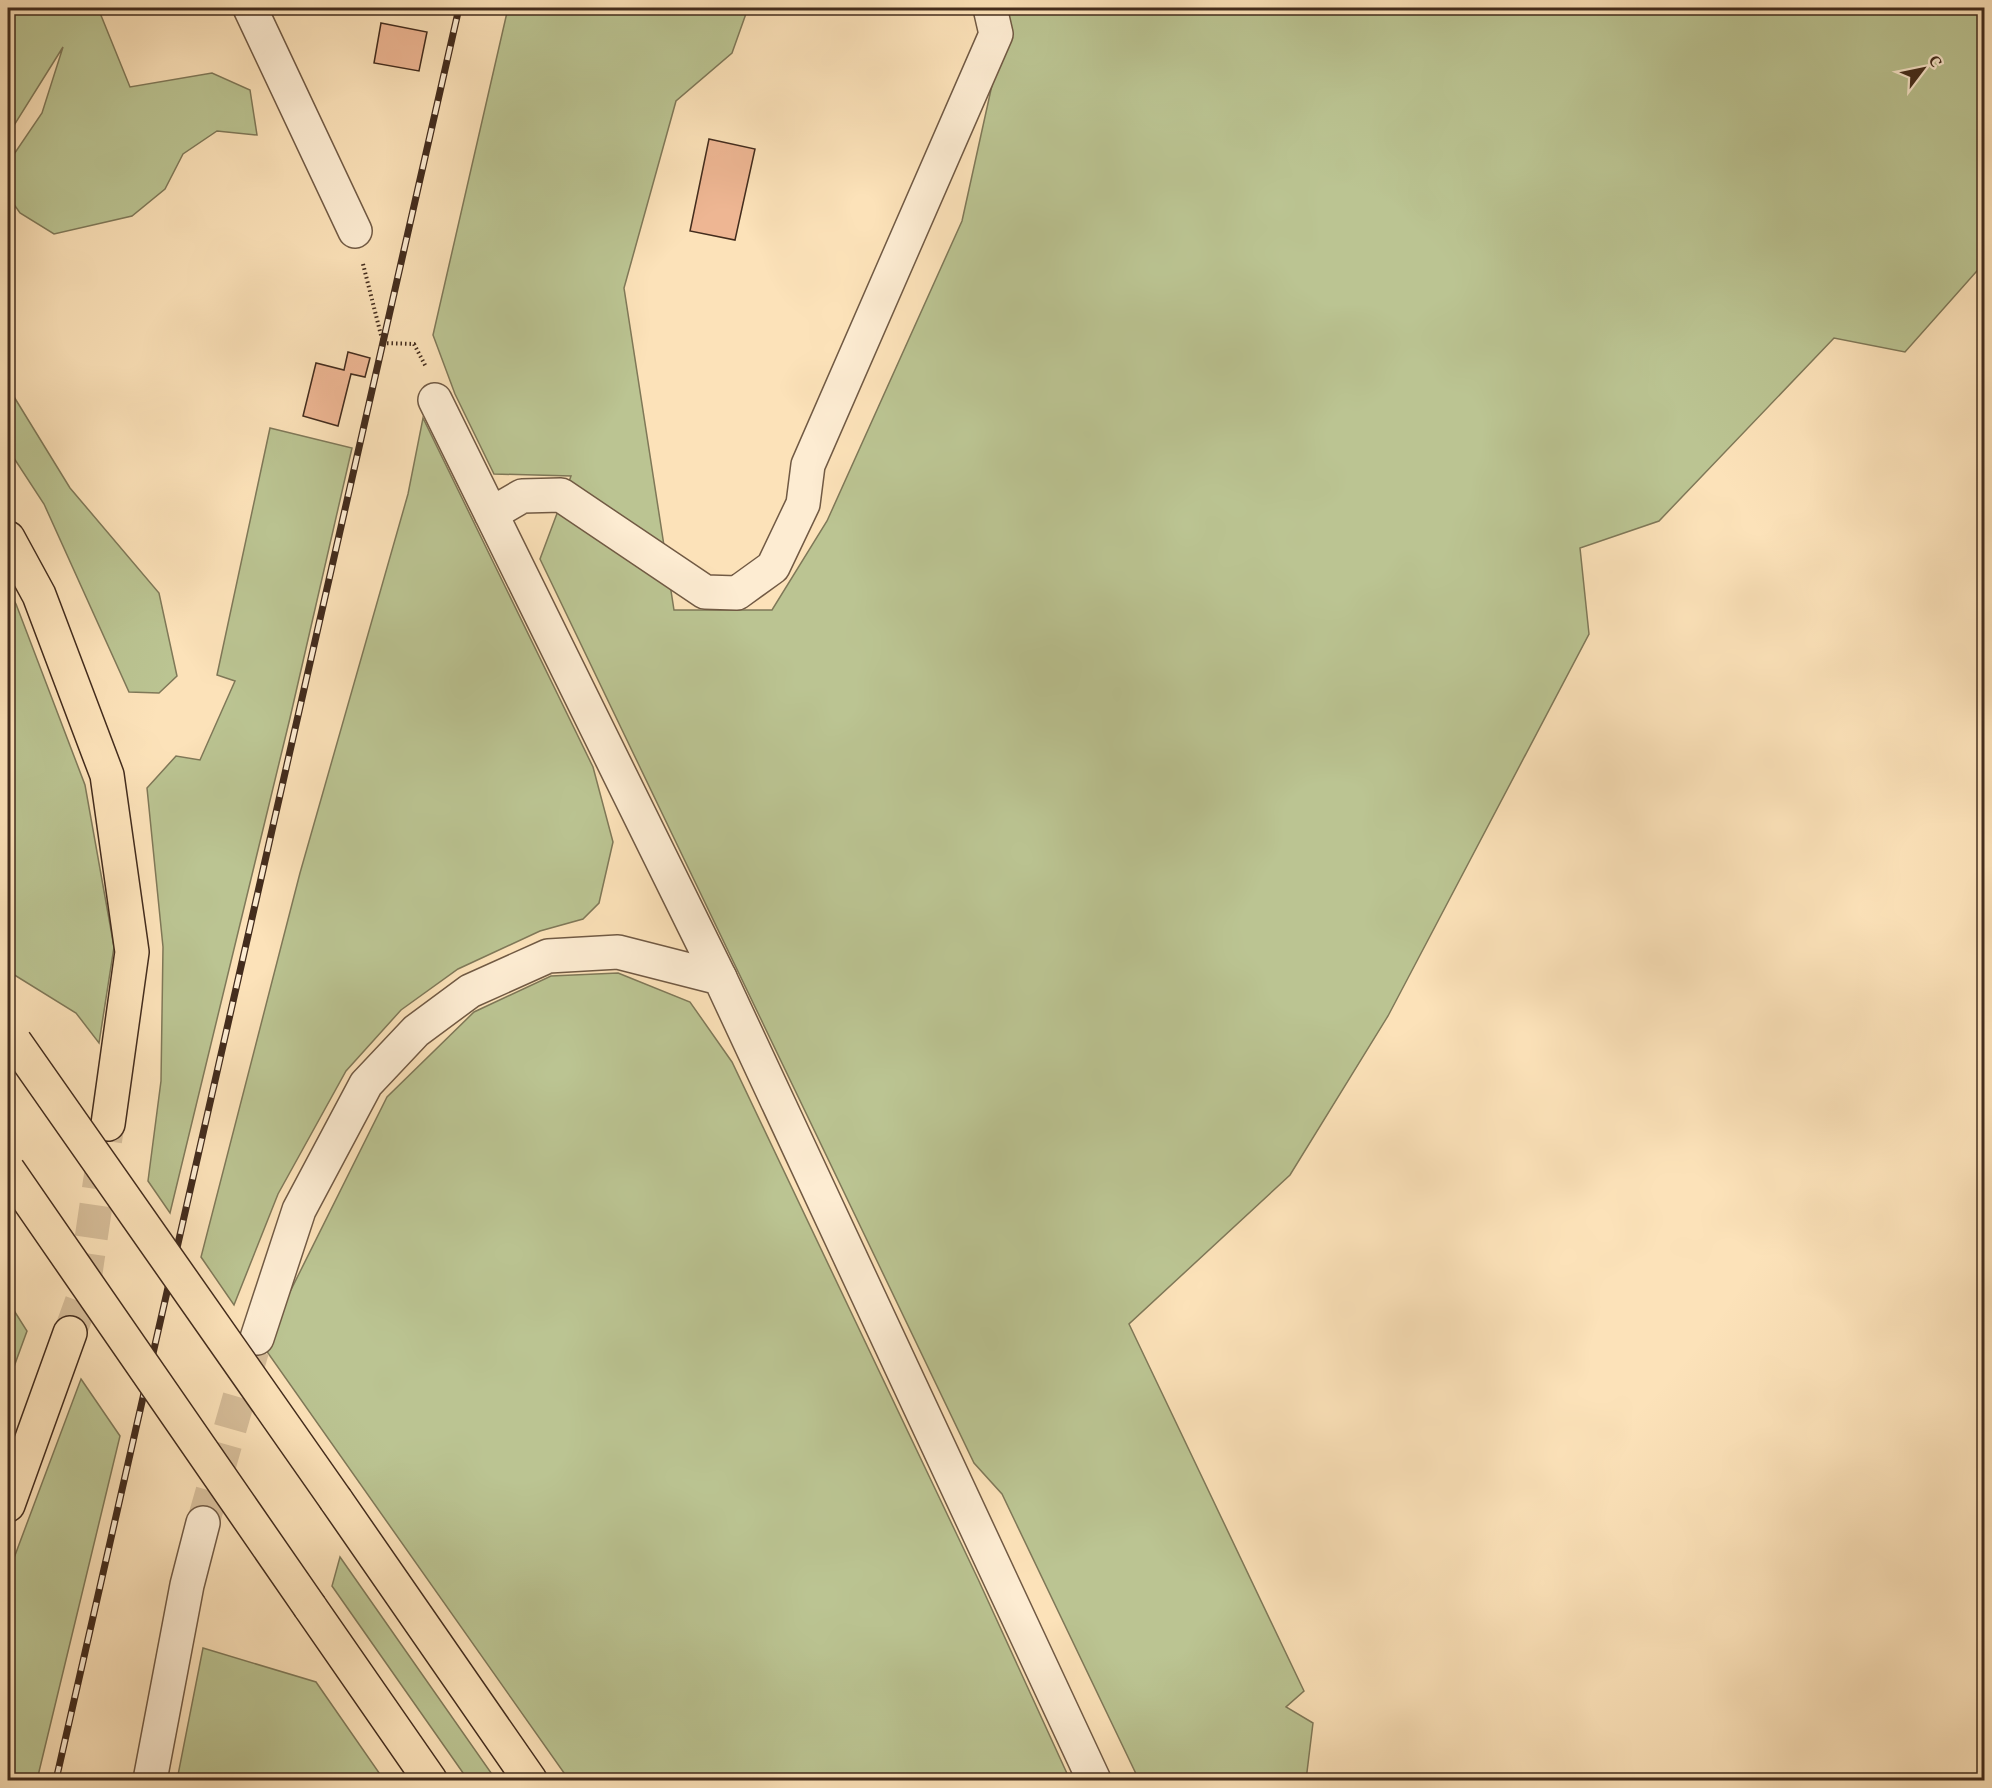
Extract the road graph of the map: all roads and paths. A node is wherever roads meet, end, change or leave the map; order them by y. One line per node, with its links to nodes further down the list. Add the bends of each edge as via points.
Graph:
1 (250, 8): 3 (street)
2 (990, 8): 5 (street, via 996,34 808,465 803,504 773,567 737,592 705,592 561,495 522,496)
3 (355, 231): 4 (path, via 383,343 414,344 426,366)
4 (435, 400): 5 (street)
5 (490, 514): 7 (street)
6 (8, 538): 9 (main road, via 39,595 107,775 132,952)
7 (720, 978): 12 (street, via 618,952 548,956 470,991 416,1030 366,1084 299,1210); 18 (street)
8 (11, 1036): 17 (main road, bridge)
9 (108, 1124)
10 (8, 1170): 16 (main road, bridge)
11 (70, 1333): 13 (main road)
12 (256, 1338)
13 (8, 1504)
14 (203, 1523): 15 (street, via 187,1585)
15 (150, 1780)
16 (430, 1780)
17 (530, 1780)
18 (1094, 1780)

